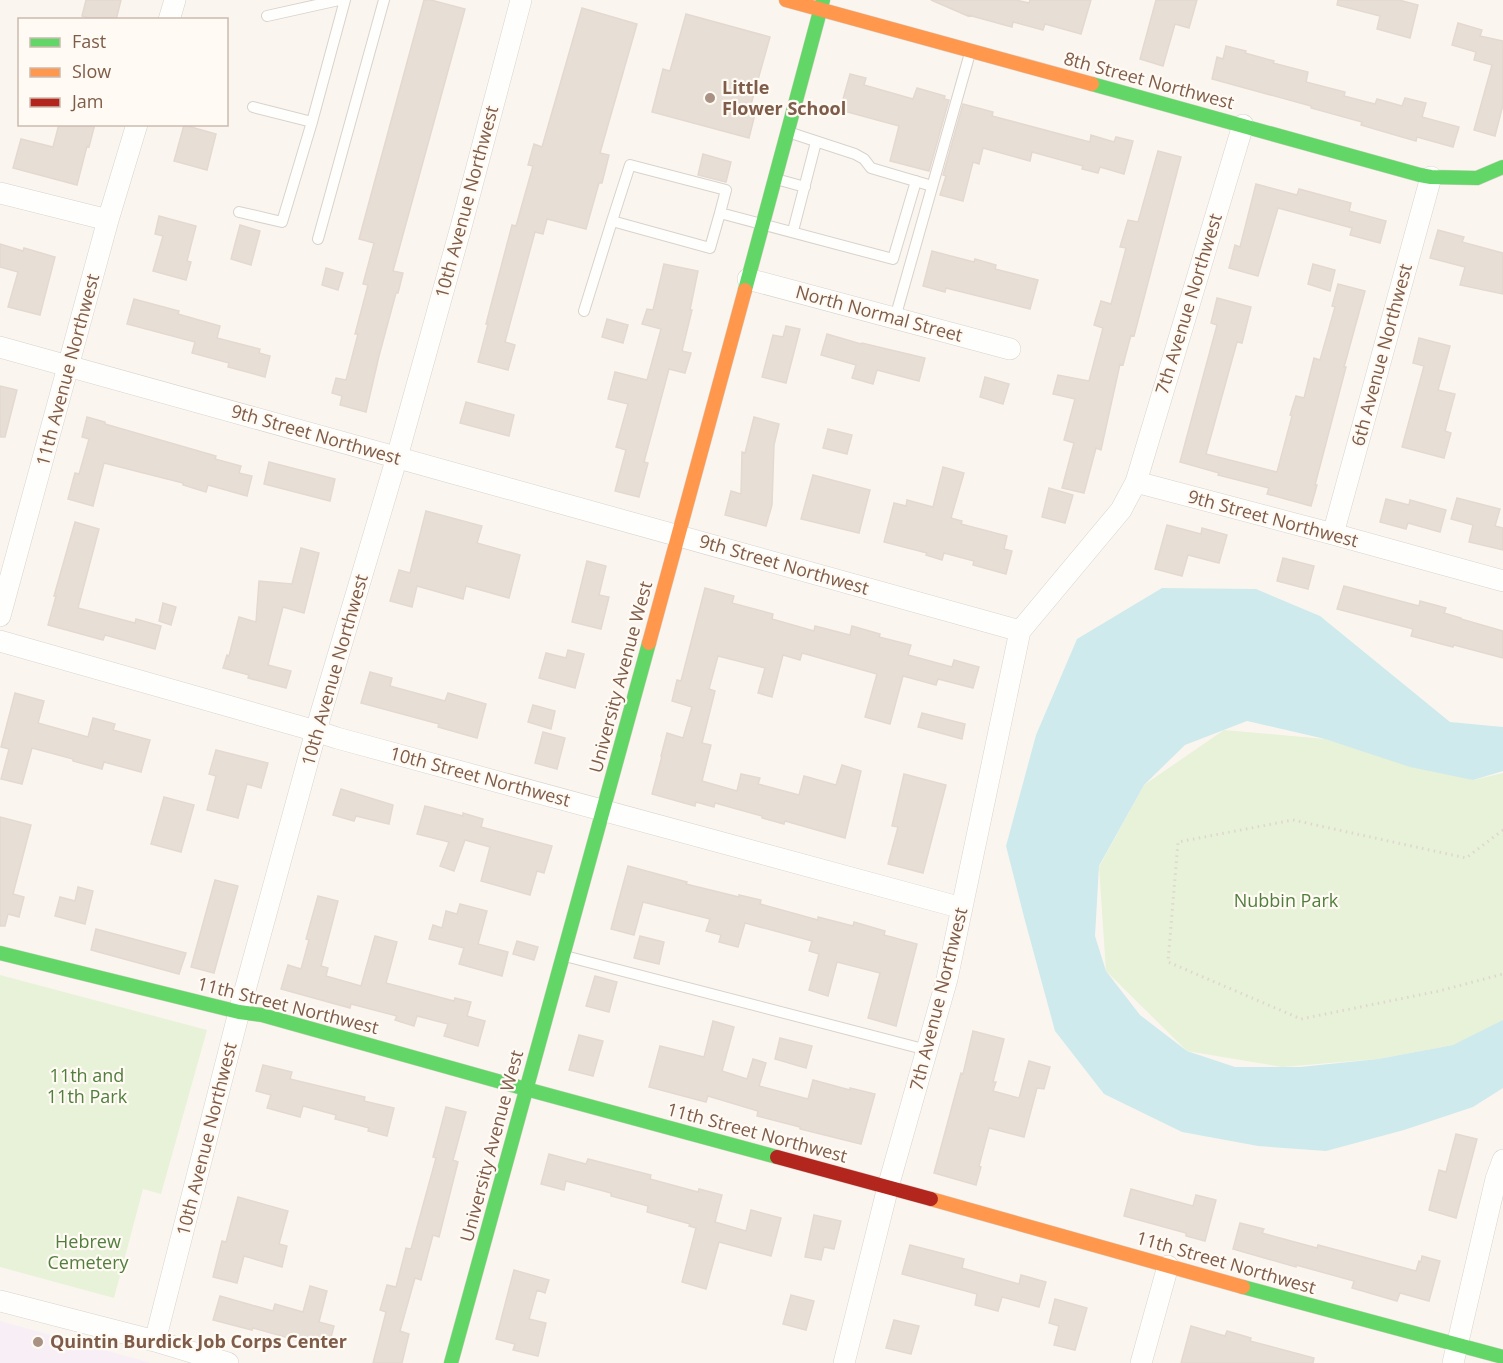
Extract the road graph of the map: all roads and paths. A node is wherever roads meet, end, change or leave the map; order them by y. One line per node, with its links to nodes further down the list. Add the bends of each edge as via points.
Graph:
1 (175, 0): 9 (street)
2 (339, 0): 8 (lane)
3 (345, 0): 12 (lane)
4 (384, 0): 30 (lane)
5 (521, 0): 37 (street, 10th Avenue Northwest)
6 (786, 0): 7 (street, 8th Street Northwest)
7 (822, 5): 10 (street, 8th Street Northwest); 15 (street, University Avenue West)
8 (267, 16)
9 (170, 18)
10 (970, 51): 13 (street, 8th Street Northwest); 21 (lane)
11 (253, 107): 12 (lane)
12 (312, 122): 24 (lane, via 282,222)
13 (1243, 125): 18 (street, 8th Street Northwest); 38 (street, 7th Avenue Northwest)
14 (136, 126): 26 (street, 11th Avenue Northwest)
15 (788, 132): 16 (lane); 19 (street, University Avenue West)
16 (816, 142): 20 (lane, via 855,154 871,168); 22 (lane)
17 (1503, 167): 18 (street, 8th Street Northwest, via 1477,178)
18 (1431, 177): 39 (street, 6th Avenue Northwest)
19 (775, 179): 22 (lane); 28 (street, University Avenue West)
20 (916, 181): 21 (lane); 29 (lane, via 893,258)
21 (932, 186): 33 (lane)
22 (805, 187): 29 (lane)
23 (0, 193): 26 (street)
24 (239, 212)
25 (720, 213): 27 (lane, via 710,248); 27 (lane, via 726,190 630,165); 28 (lane)
26 (108, 220): 36 (street, 11th Avenue Northwest)
27 (612, 221): 32 (lane)
28 (763, 224): 29 (lane); 31 (street, University Avenue West)
29 (793, 231)
30 (318, 239)
31 (748, 279): 33 (street, North Normal Street); 40 (street, University Avenue West)
32 (584, 311)
33 (895, 318): 35 (street, North Normal Street)
34 (0, 346): 36 (street, 9th Street Northwest)
35 (1010, 349)
36 (69, 366): 37 (street, 9th Street Northwest); 42 (street, 11th Avenue Northwest)
37 (397, 457): 40 (street, 9th Street Northwest); 45 (street, 10th Avenue Northwest)
38 (1136, 482): 39 (street, 9th Street Northwest); 43 (street, via 1121,510)
39 (1333, 534): 41 (street, 9th Street Northwest)
40 (678, 536): 43 (street, 9th Street Northwest); 46 (street, University Avenue West)
41 (1503, 581)
42 (0, 616)
43 (1020, 631): 48 (street, 7th Avenue Northwest)
44 (0, 640): 45 (street, 10th Street Northwest)
45 (316, 731): 46 (street, 10th Street Northwest); 52 (street, 10th Avenue Northwest)
46 (603, 810): 48 (street, 10th Street Northwest); 50 (street, University Avenue West)
47 (1503, 830): 51 (path, via 1466,858 1293,820 1178,842 1168,962 1301,1019)
48 (962, 908): 53 (street, 7th Avenue Northwest)
49 (0, 953): 52 (street, 11th Street Northwest)
50 (563, 956): 53 (lane); 54 (street, University Avenue West)
51 (1503, 974)
52 (239, 1012): 54 (street, 11th Street Northwest, via 262,1015); 59 (street, 10th Avenue Northwest)
53 (927, 1050): 56 (street, 7th Avenue Northwest)
54 (526, 1089): 56 (street, 11th Street Northwest); 63 (street, University Avenue West)
55 (1503, 1160): 60 (street)
56 (888, 1187): 57 (street, 11th Street Northwest); 64 (street, 7th Avenue Northwest)
57 (1168, 1266): 60 (street, 11th Street Northwest, via 1291,1300); 65 (street)
58 (0, 1301): 59 (street)
59 (155, 1341): 62 (street)
60 (1455, 1354): 61 (street, 11th Street Northwest)
61 (1503, 1357)
62 (228, 1363)
63 (451, 1363)
64 (844, 1363)
65 (1142, 1363)

